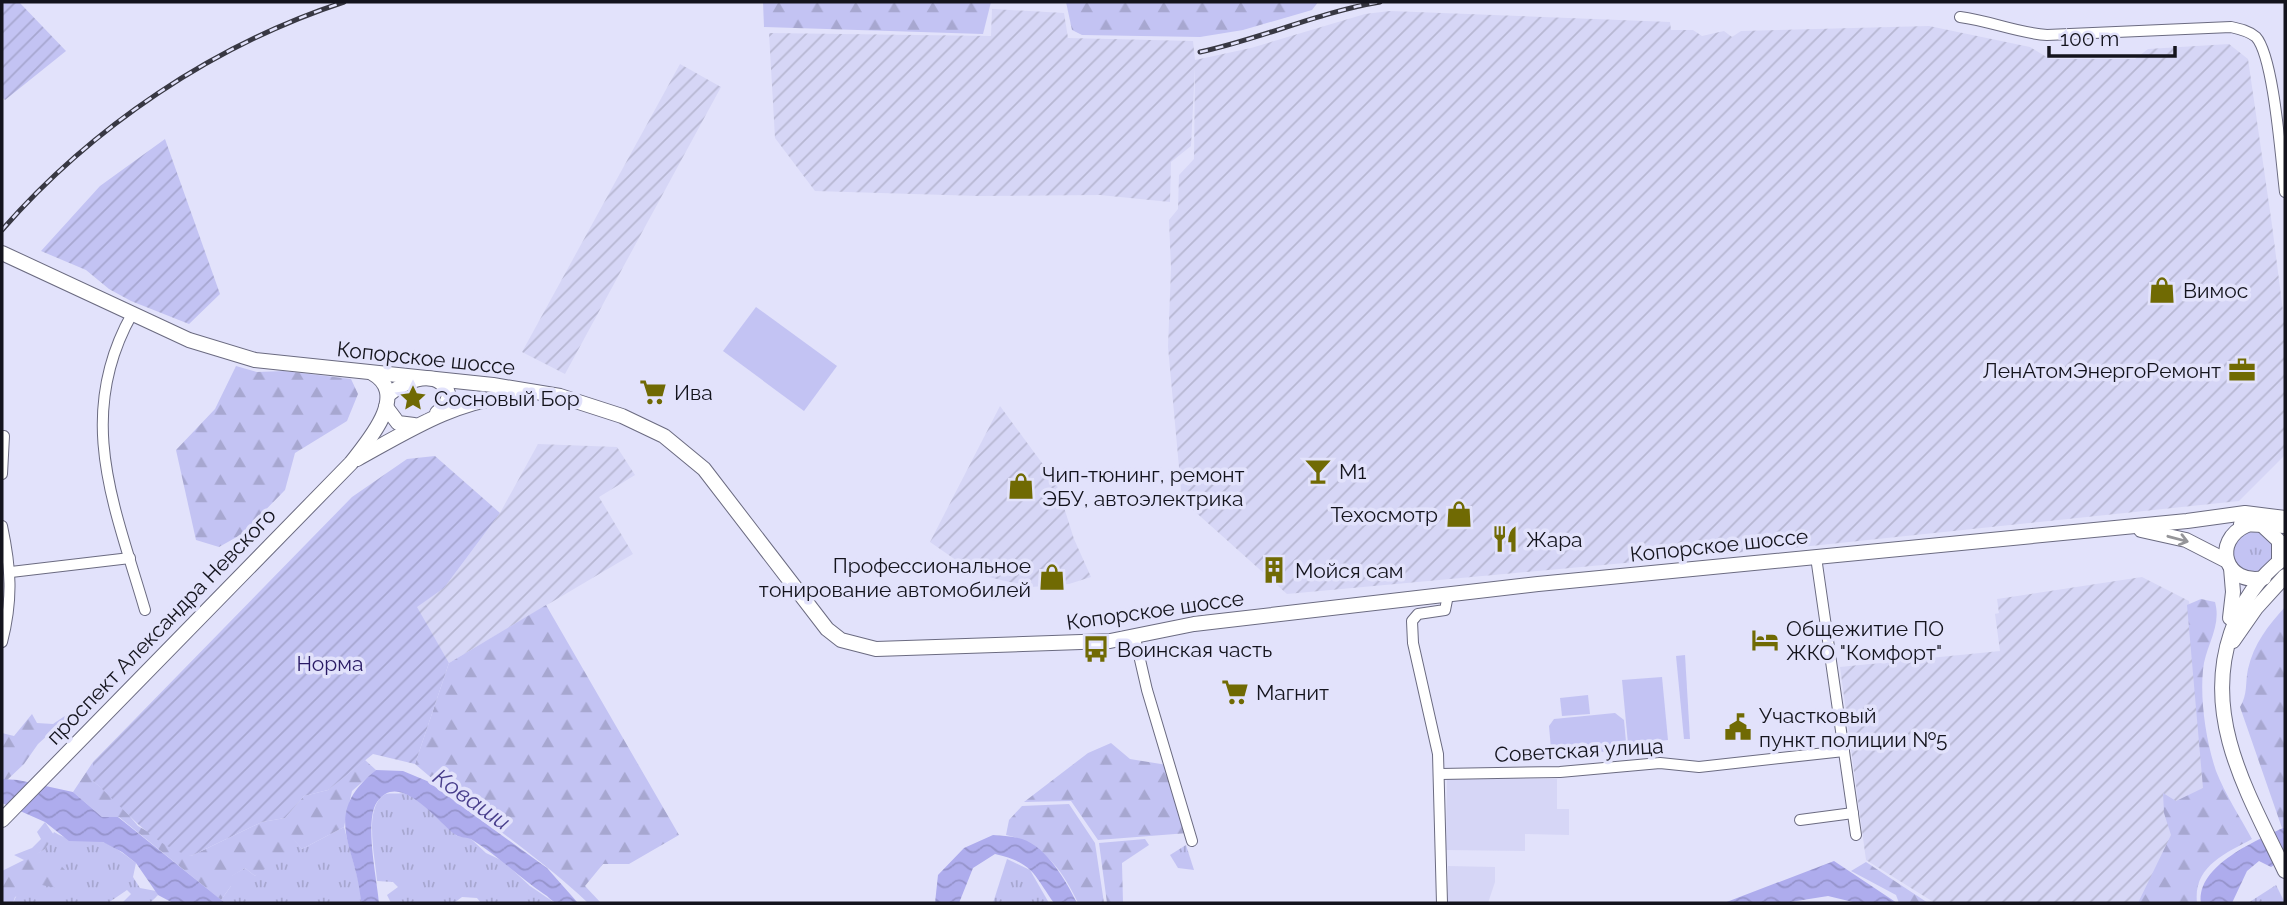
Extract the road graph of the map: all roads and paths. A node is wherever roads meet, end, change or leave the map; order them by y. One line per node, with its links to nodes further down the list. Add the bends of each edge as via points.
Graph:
1 (1960, 17): 2 (street, via 2047,35 2231,27 2255,36 2267,61)
2 (2285, 192)
3 (2, 253): 4 (main road, Копорское шоссе)
4 (132, 314): 5 (main road, Копорское шоссе, via 230,354); 22 (street, via 112,364 101,411 110,491)
5 (371, 373): 6 (main road, Копорское шоссе); 8 (main road, via 382,379)
6 (428, 377): 7 (main road, Копорское шоссе); 8 (main road, via 403,384); 9 (main road, via 442,384 449,396)
7 (534, 391): 9 (main road, via 475,401); 30 (main road, Копорское шоссе, via 622,416 674,443 704,469 820,621 850,643 907,649)
8 (387, 401): 10 (main road, via 398,423); 12 (main road, via 370,438)
9 (435, 415): 10 (main road)
10 (414, 425): 12 (main road)
11 (4, 436): 13 (street)
12 (351, 463): 36 (main road, проспект Александра Невского)
13 (2, 474)
14 (2285, 518): 15 (main road, via 2245,513)
15 (2208, 519): 16 (main road); 18 (main road, Копорское шоссе)
16 (2248, 525): 20 (main road); 24 (main road, via 2229,538)
17 (2, 526): 25 (street)
18 (2126, 526): 21 (main road, Копорское шоссе); 24 (main road, one-way to 24, via 2186,540)
19 (2285, 526): 20 (main road)
20 (2264, 527): 23 (main road, via 2279,541)
21 (1816, 557): 28 (main road, Копорское шоссе); 33 (street)
22 (130, 558): 25 (street); 29 (street)
23 (2282, 560): 27 (main road)
24 (2229, 565): 27 (main road, via 2246,579); 32 (main road, via 2232,605)
25 (12, 572): 31 (street)
26 (2285, 576): 32 (main road)
27 (2264, 578): 32 (main road, via 2241,606)
28 (1448, 595): 30 (main road, Копорское шоссе, via 1194,625); 34 (street, via 1445,610 1418,614 1412,621)
29 (145, 610)
30 (1135, 638): 39 (street)
31 (2, 642)
32 (2224, 653): 40 (main road, via 2220,681 2224,726)
33 (1844, 751): 34 (street, Советская улица, via 1699,767 1660,763 1560,772); 35 (street)
34 (1440, 774): 41 (street)
35 (1853, 813): 37 (street); 38 (street)
36 (2, 820)
37 (1800, 820)
38 (1856, 835)
39 (1192, 841)
40 (2285, 871)
41 (1442, 903)

